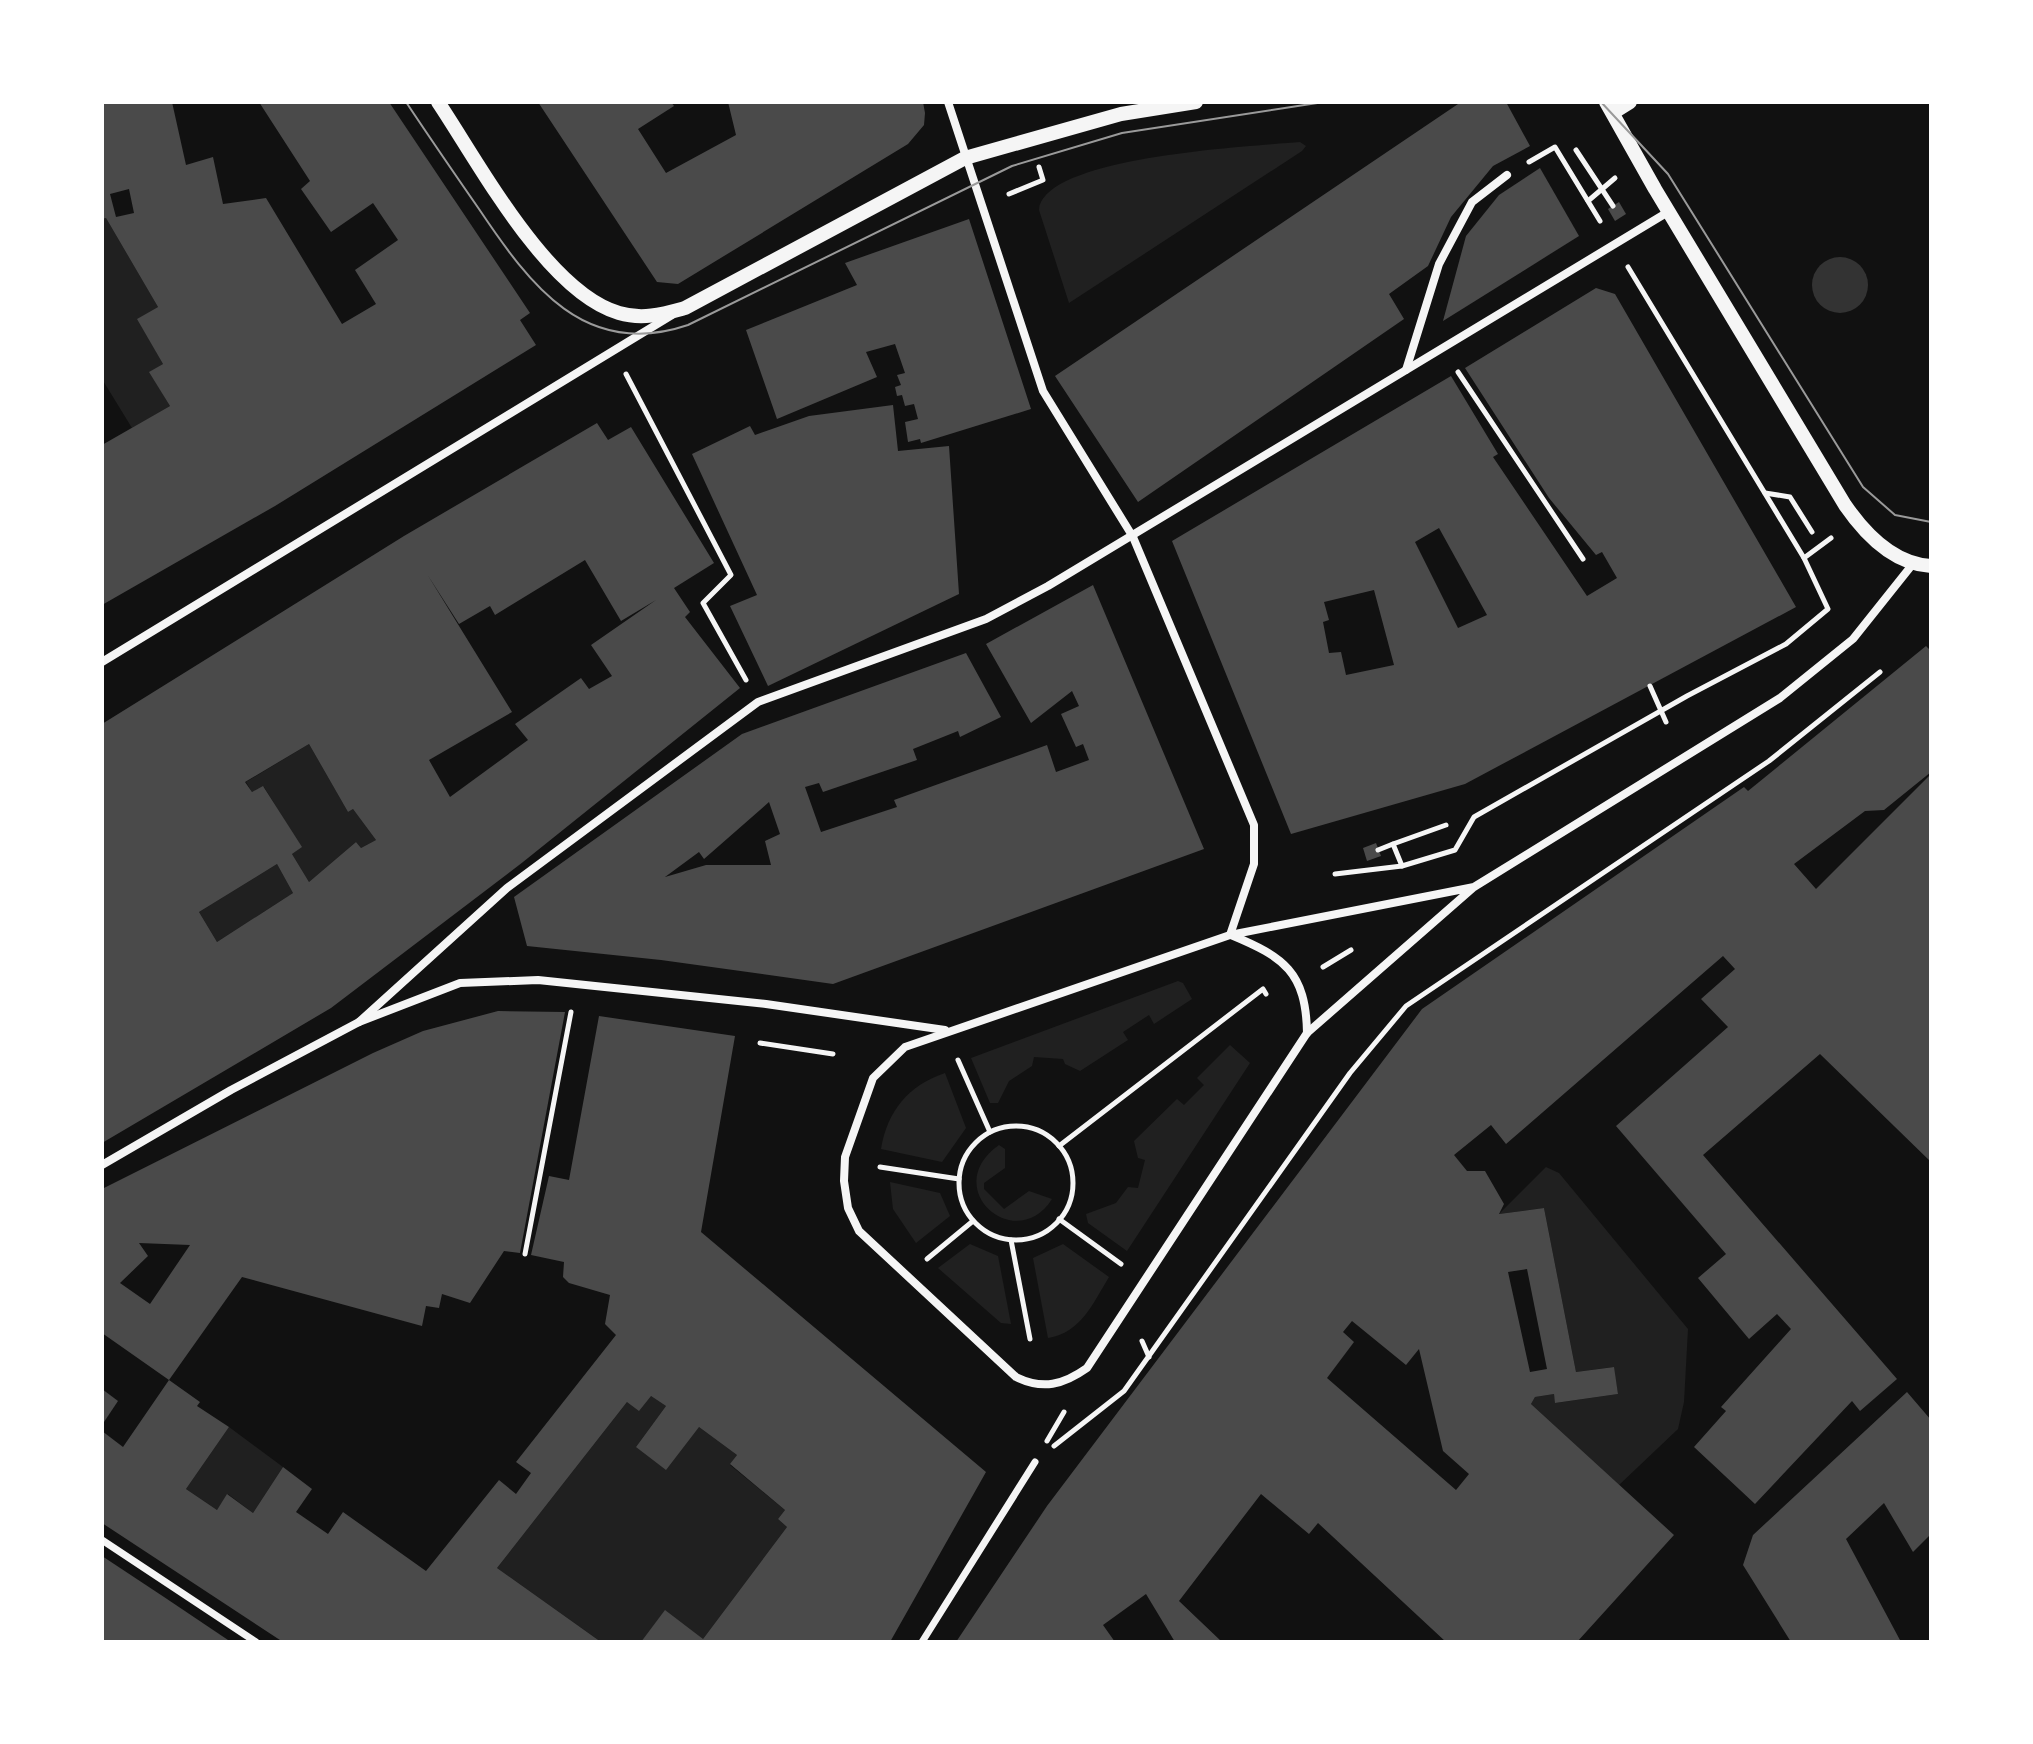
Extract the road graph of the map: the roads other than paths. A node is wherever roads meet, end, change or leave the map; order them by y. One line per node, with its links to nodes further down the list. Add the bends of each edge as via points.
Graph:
1 (438, 102): 9 (street, via 544,257 569,285 620,313 651,317)
2 (948, 102): 6 (street)
3 (1196, 102): 6 (street, via 1121,114)
4 (1630, 102): 5 (street)
5 (1610, 107): 8 (street)
6 (965, 158): 9 (street); 11 (street, via 1043,391)
7 (1507, 175): 10 (street, via 1472,202 1439,264)
8 (1668, 212): 10 (street); 12 (street, via 1845,505 1870,537)
9 (685, 308): 14 (street)
10 (1406, 370): 11 (street)
11 (1133, 537): 16 (street, via 1254,825 1254,864); 17 (street, via 986,619 758,702 507,888)
12 (1912, 565): 13 (street); 15 (street, via 1853,639 1780,698)
13 (1931, 566)
14 (102, 662)
15 (1474, 887): 16 (street); 19 (street)
16 (1230, 935): 18 (street); 19 (street, via 1282,960 1304,993)
17 (359, 1022): 18 (street, via 460,983 538,980); 20 (street)
18 (945, 1030): 19 (street, via 905,1047 873,1078 845,1157 848,1208 859,1231 1016,1377 1041,1386 1070,1380 1087,1368)
19 (1307, 1033)
20 (102, 1165)
21 (1035, 1462): 24 (street)
22 (102, 1540): 23 (street)
23 (256, 1642)
24 (922, 1642)

